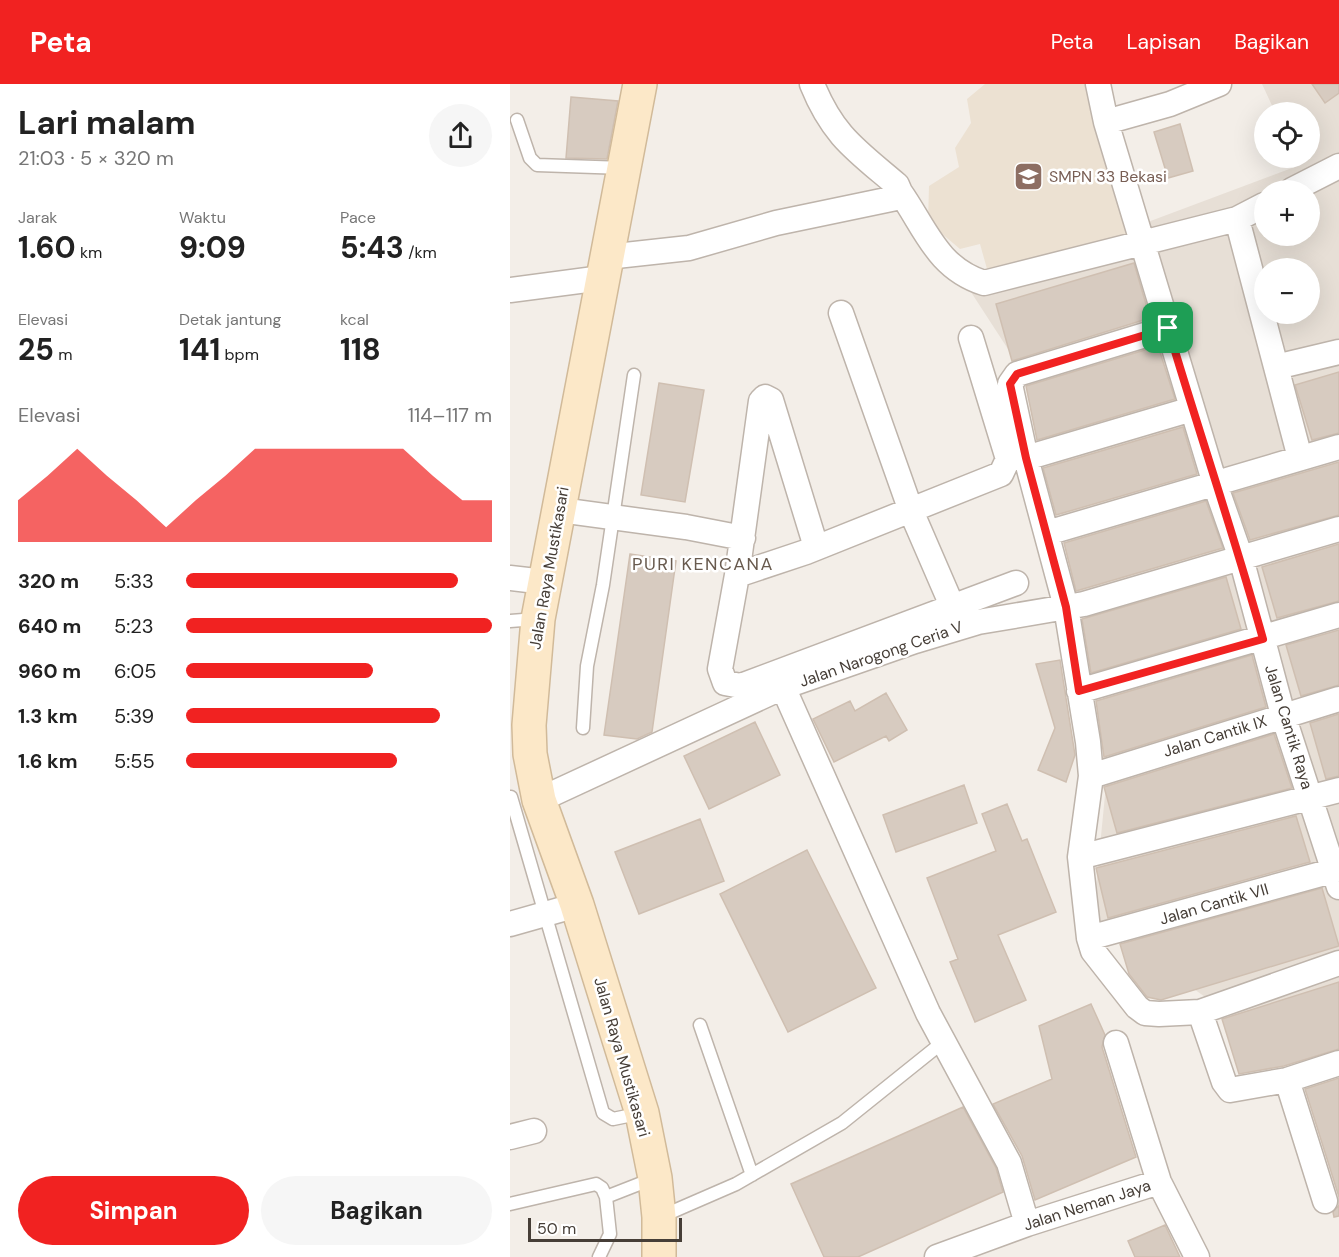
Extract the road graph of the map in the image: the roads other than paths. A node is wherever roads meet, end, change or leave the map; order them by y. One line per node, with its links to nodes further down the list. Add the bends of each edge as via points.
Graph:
1 (640, 84): 8 (main road, Jalan Raya Mustikasari)
2 (812, 84): 10 (street, via 823,111 841,136 897,185)
3 (1098, 84): 6 (street, Jalan Cantik Raya)
4 (1219, 84): 6 (street, via 1170,104)
5 (517, 120): 8 (lane, via 530,158 537,165)
6 (1106, 122): 13 (street, Jalan Cantik Raya)
7 (1339, 166): 9 (street)
8 (626, 168): 14 (main road, Jalan Raya Mustikasari)
9 (1312, 180)
10 (900, 192): 13 (street, via 946,261 964,276 984,283); 14 (street, via 896,198 776,223)
11 (1254, 210): 12 (street)
12 (1237, 219): 13 (street); 20 (street)
13 (1143, 243): 17 (street, Jalan Cantik Raya)
14 (605, 268): 15 (street); 27 (main road, Jalan Raya Mustikasari)
15 (510, 290)
16 (841, 313): 28 (street)
17 (1168, 328): 22 (street, Jalan Cantik Raya); 24 (street, via 1014,376 1010,384)
18 (971, 338): 28 (street, via 1007,464 997,477)
19 (1339, 352): 20 (street)
20 (1276, 367): 25 (street)
21 (634, 375): 29 (lane)
22 (1192, 409): 24 (street); 26 (street, Jalan Cantik Raya)
23 (1339, 447): 25 (street)
24 (1026, 458): 31 (street)
25 (1300, 458): 26 (street)
26 (1215, 483): 31 (street); 34 (street, Jalan Cantik Raya)
27 (560, 510): 29 (street); 37 (main road, Jalan Raya Mustikasari)
28 (911, 511): 33 (street); 40 (street)
29 (613, 517): 32 (street); 48 (lane, via 587,666)
30 (1339, 529): 34 (street, Jalan Narogong Ceria V)
31 (1047, 532): 39 (street)
32 (743, 538): 33 (street, via 761,401 768,396); 35 (street)
33 (816, 547): 35 (street)
34 (1241, 558): 39 (street, Jalan Narogong Ceria V); 43 (street, Jalan Cantik Raya)
35 (737, 575): 40 (street, via 720,669 723,681 734,687)
36 (510, 578): 37 (street)
37 (545, 582): 42 (main road, Jalan Raya Mustikasari)
38 (1016, 583): 40 (street)
39 (1066, 607): 44 (street, Jalan Narogong Ceria V, via 978,622); 45 (street)
40 (953, 608)
41 (1339, 615): 43 (street)
42 (524, 620): 52 (main road, Jalan Raya Mustikasari, via 530,754)
43 (1263, 639): 45 (street); 47 (street, Jalan Cantik Raya)
44 (783, 687): 52 (street, Jalan Narogong Ceria V); 62 (street)
45 (1079, 691): 49 (street)
46 (1339, 699): 47 (street, Jalan Cantik IX)
47 (1283, 715): 49 (street, Jalan Cantik IX); 51 (street, Jalan Cantik Raya)
48 (583, 728)
49 (1091, 776): 53 (street)
50 (1339, 790): 51 (street)
51 (1311, 798): 53 (street); 54 (street, Jalan Cantik Raya)
52 (525, 799): 55 (main road, Jalan Raya Mustikasari); 56 (lane)
53 (1080, 857): 58 (street)
54 (1337, 875): 58 (street, Jalan Cantik VII)
55 (577, 905): 56 (street); 66 (main road, Jalan Raya Mustikasari)
56 (545, 914): 57 (street); 66 (lane, via 603,1113 613,1119)
57 (510, 924)
58 (1089, 938): 60 (street, via 1093,951 1145,1013)
59 (1339, 963): 60 (street)
60 (1200, 1012): 65 (street, via 1230,1090)
61 (700, 1025): 69 (lane)
62 (943, 1042): 69 (lane, via 842,1123); 76 (street, via 1009,1163)
63 (1116, 1043): 71 (street)
64 (1339, 1063): 65 (street)
65 (1287, 1080): 73 (street)
66 (642, 1113): 70 (main road, Jalan Raya Mustikasari)
67 (534, 1131): 68 (street)
68 (510, 1137)
69 (752, 1175): 75 (lane)
70 (655, 1178): 72 (lane); 75 (main road, Jalan Raya Mustikasari)
71 (1159, 1182): 76 (street, Jalan Neman Jaya); 80 (street, Jalan Neman Jaya)
72 (606, 1197): 74 (lane, via 596,1184); 77 (lane, via 610,1234)
73 (1325, 1200)
74 (510, 1204)
75 (659, 1217): 78 (main road, Jalan Raya Mustikasari)
76 (1027, 1224): 79 (street, Jalan Neman Jaya)
77 (599, 1257)
78 (659, 1257)
79 (937, 1257)
80 (1197, 1257)

